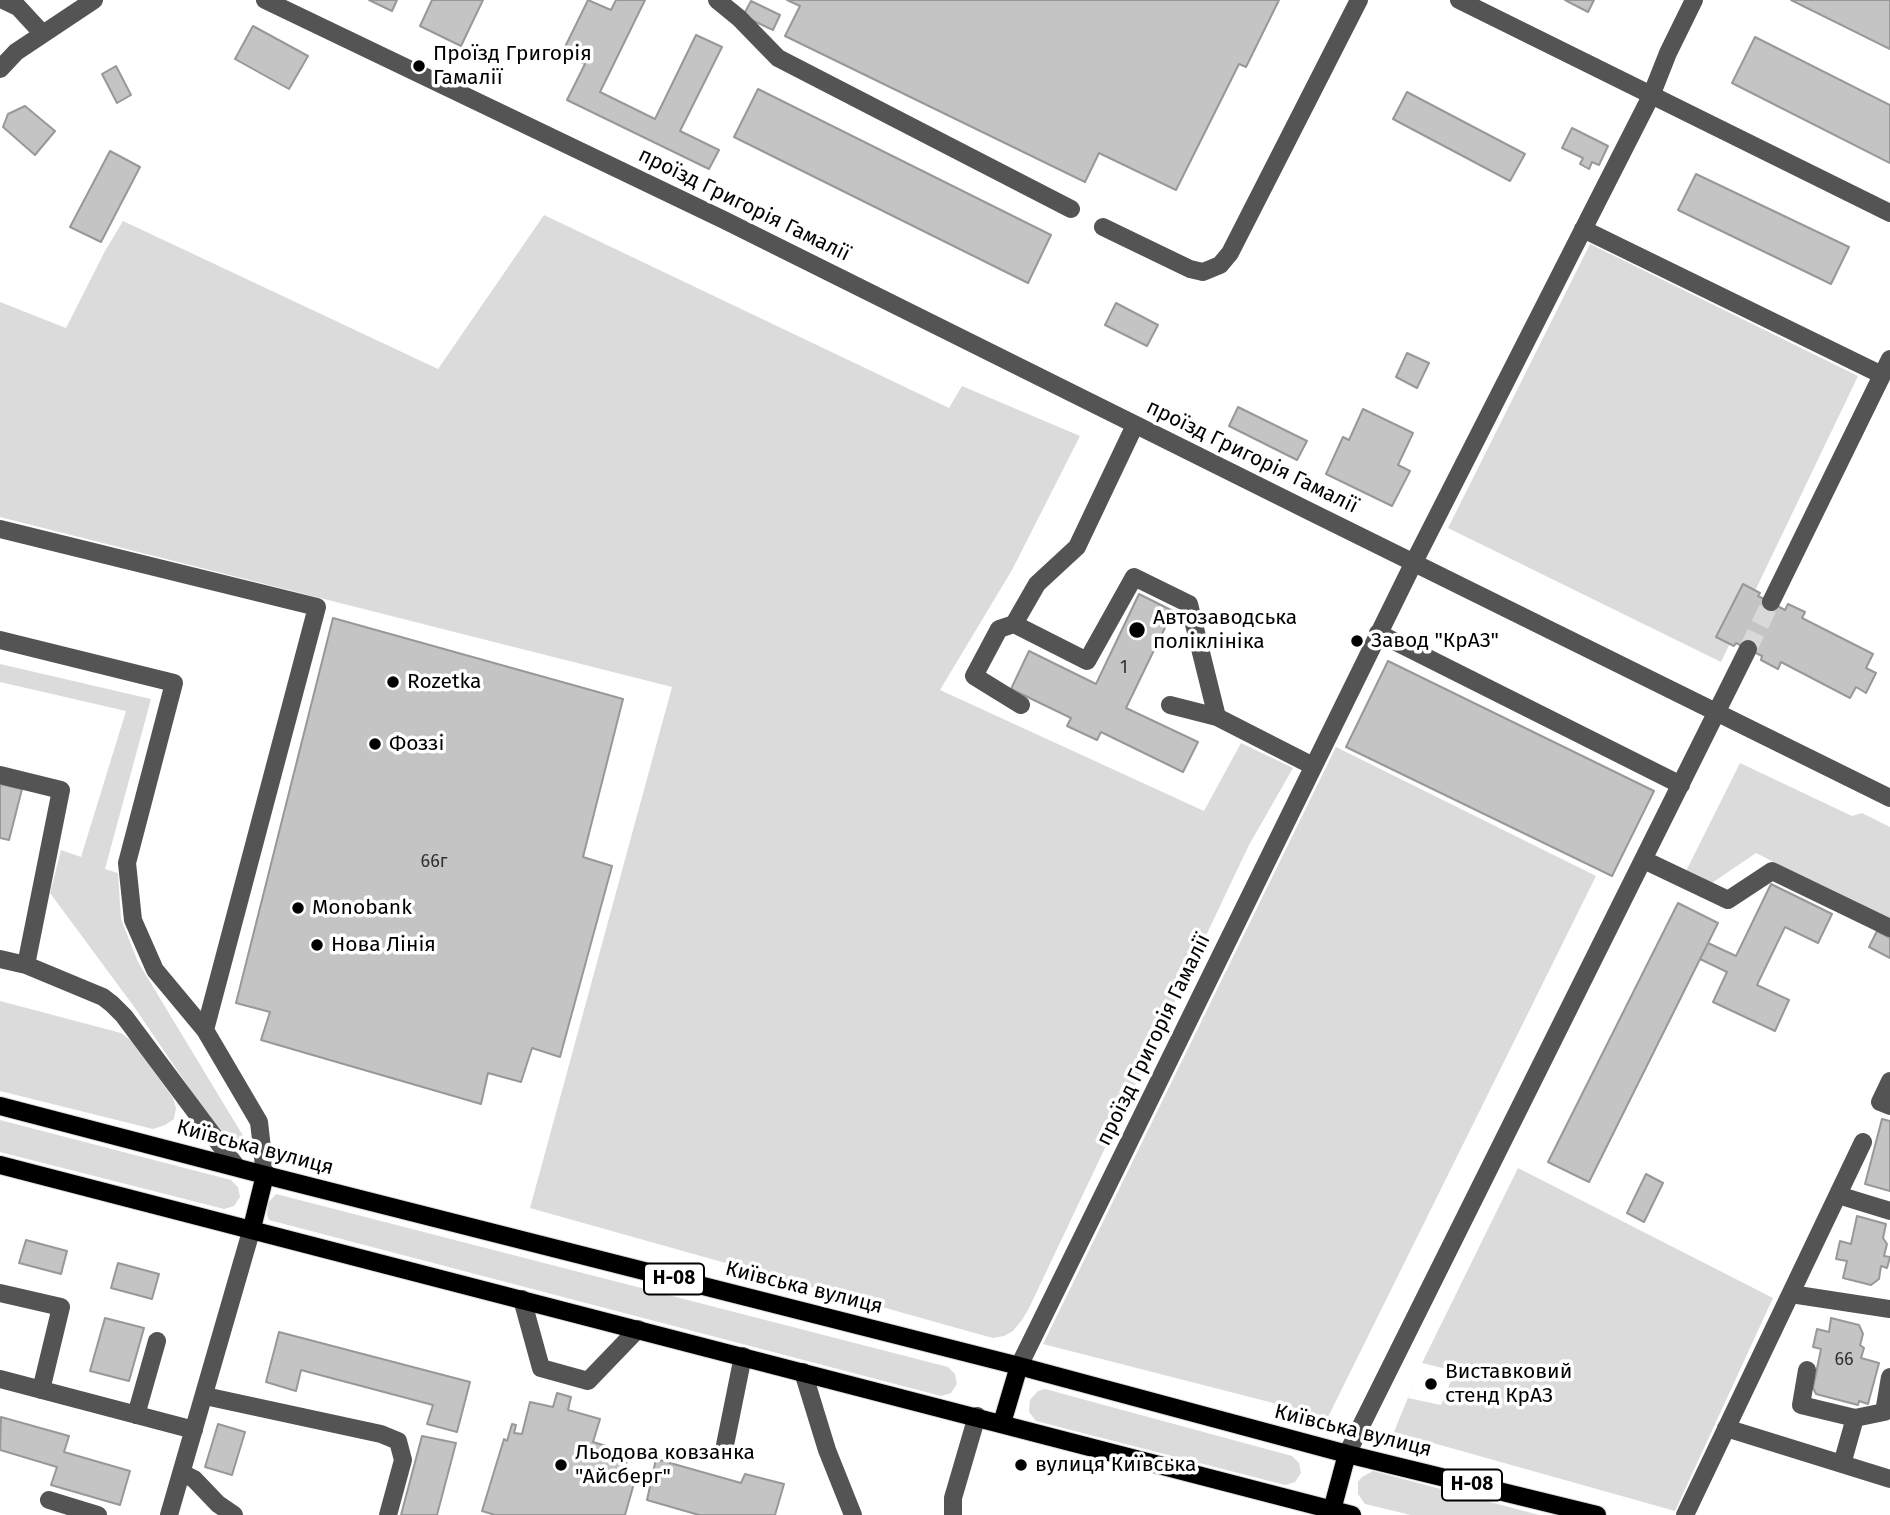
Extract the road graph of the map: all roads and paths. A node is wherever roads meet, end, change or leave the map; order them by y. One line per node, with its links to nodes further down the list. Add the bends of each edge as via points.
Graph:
1 (3, 0): 8 (street, via 18,7)
2 (94, 0): 8 (street)
3 (265, 0): 17 (street, проїзд Григорія Гамалії, via 724,220)
4 (717, 0): 12 (street, via 778,58)
5 (1359, 0): 14 (street, via 1220,265 1203,272 1189,269)
6 (1459, 0): 11 (street)
7 (1694, 0): 11 (street)
8 (42, 33): 9 (street)
9 (8, 50): 10 (street)
10 (0, 69)
11 (1651, 96): 13 (street); 15 (street)
12 (1071, 209)
13 (1890, 213)
14 (1103, 227)
15 (1583, 229): 16 (street); 19 (street)
16 (1886, 367): 20 (street)
17 (1135, 425): 19 (street, проїзд Григорія Гамалії); 21 (street, via 1077,547 1037,584)
18 (0, 529): 37 (street, via 317,607)
19 (1414, 562): 22 (street, проїзд Григорія Гамалії); 27 (street)
20 (1771, 602)
21 (1014, 624): 25 (street, via 999,629 974,676); 28 (street, via 1087,661 1134,577 1189,604)
22 (1378, 634): 29 (street, проїзд Григорія Гамалії); 31 (street)
23 (0, 640): 37 (street, via 174,683 127,863 133,920 155,970)
24 (1748, 649): 27 (street)
25 (1020, 705)
26 (1170, 705): 28 (street)
27 (1718, 712): 31 (street); 32 (street)
28 (1217, 717): 29 (street)
29 (1314, 766): 55 (street, проїзд Григорія Гамалії)
30 (0, 775): 36 (street, via 61,790)
31 (1681, 785): 33 (street)
32 (1890, 798)
33 (1644, 860): 34 (street, via 1728,900 1772,871); 69 (street)
34 (1890, 928)
35 (0, 959): 36 (street)
36 (26, 965): 43 (street, via 112,1004)
37 (205, 1030): 44 (street, via 259,1122)
38 (1890, 1081): 39 (street)
39 (1885, 1104)
40 (0, 1106): 43 (main road, Київська вулиця / Н-08)
41 (1863, 1142): 45 (street)
42 (0, 1164): 47 (main road)
43 (236, 1166): 44 (main road, Київська вулиця / Н-08)
44 (265, 1175): 47 (main road); 55 (main road, Київська вулиця / Н-08)
45 (1838, 1195): 46 (street); 49 (street)
46 (1890, 1210)
47 (252, 1228): 50 (main road); 61 (street)
48 (0, 1293): 60 (street, via 61,1307)
49 (1791, 1294): 51 (street); 66 (street)
50 (522, 1299): 52 (main road); 52 (street, via 541,1368 588,1381)
51 (1890, 1310)
52 (639, 1329): 54 (main road)
53 (157, 1342): 62 (street)
54 (744, 1356): 57 (main road); 68 (street)
55 (1019, 1366): 65 (main road); 69 (main road, Київська вулиця / Н-08)
56 (1807, 1370): 64 (street, via 1801,1405)
57 (803, 1372): 63 (main road); 79 (street)
58 (1890, 1377): 64 (street, via 1884,1412)
59 (0, 1379): 60 (street)
60 (41, 1390): 62 (street)
61 (205, 1396): 67 (street); 78 (street, via 398,1441 403,1460)
62 (136, 1415): 67 (street)
63 (977, 1416): 65 (main road); 80 (street, via 953,1498)
64 (1855, 1418): 70 (street)
65 (1002, 1423): 74 (main road)
66 (1726, 1428): 70 (street); 83 (street)
67 (194, 1430): 71 (street)
68 (724, 1450)
69 (1347, 1454): 74 (main road); 82 (main road, Київська вулиця / Н-08)
70 (1842, 1464): 72 (street)
71 (182, 1473): 76 (street); 77 (street)
72 (1890, 1479)
73 (49, 1500): 75 (street)
74 (1332, 1510): 81 (main road)
75 (98, 1515)
76 (169, 1515)
77 (234, 1515)
78 (388, 1515)
79 (853, 1515)
80 (953, 1515)
81 (1352, 1515)
82 (1597, 1515)
83 (1685, 1515)

